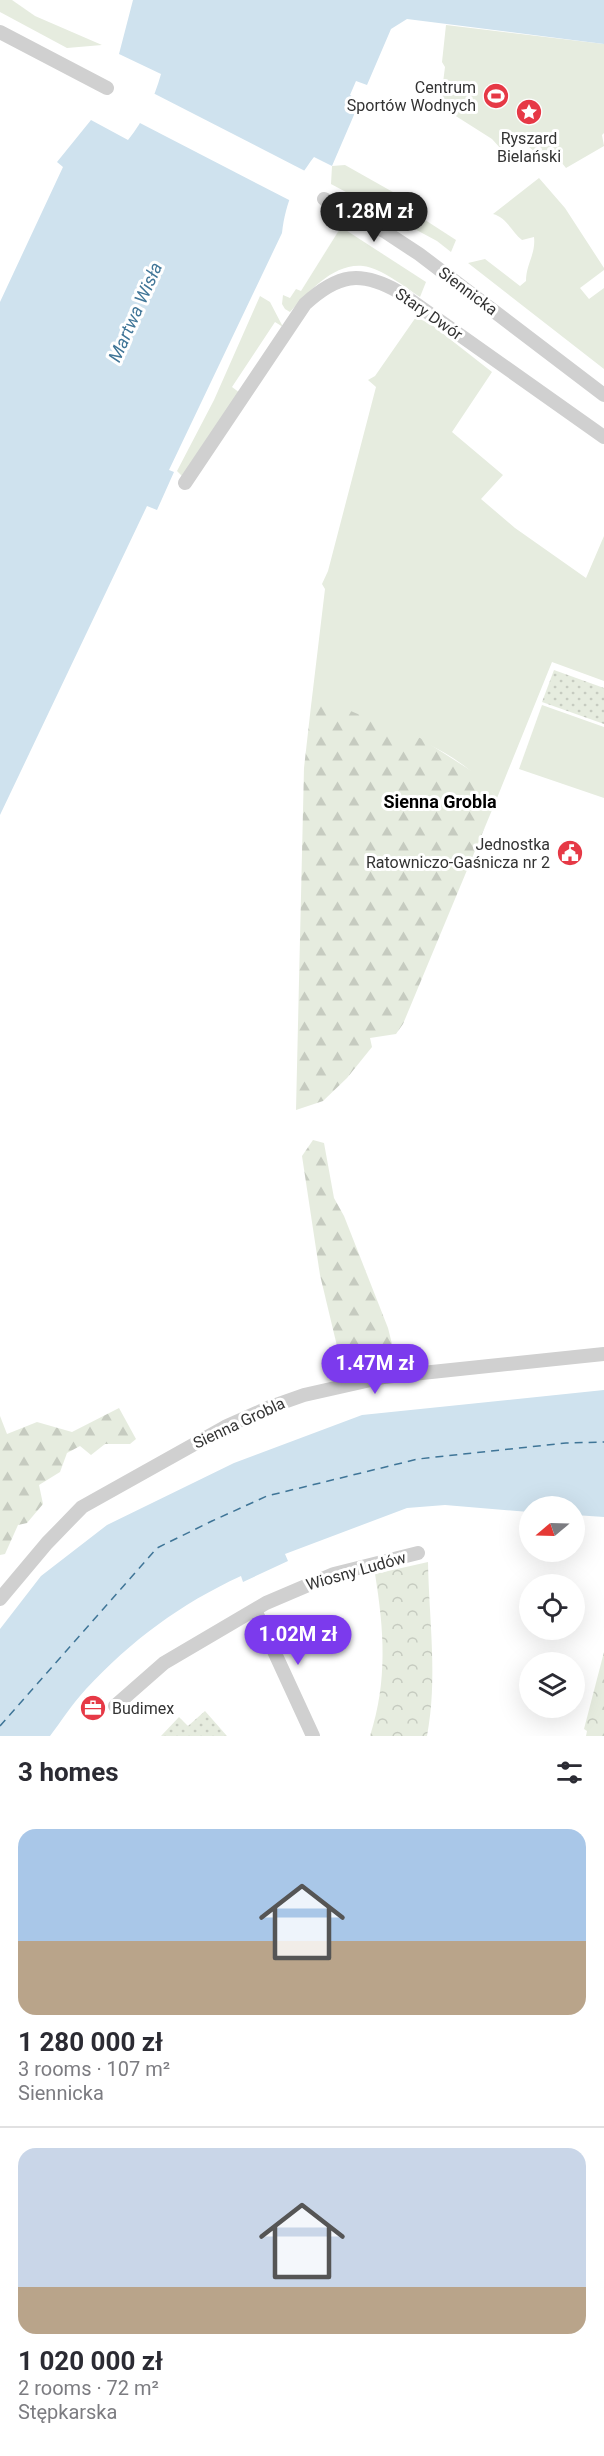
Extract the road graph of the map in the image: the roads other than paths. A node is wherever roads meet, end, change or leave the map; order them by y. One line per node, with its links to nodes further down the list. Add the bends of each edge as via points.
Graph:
1 (0, 32): 2 (street)
2 (107, 88)
3 (324, 199): 4 (street, Siennicka, via 384,231 437,268)
4 (604, 395)
5 (604, 437): 6 (street, Stary Dwór, via 399,292 363,276 319,291 305,304)
6 (185, 483)
7 (604, 1354): 9 (street, Sienna Grobla, via 384,1377 314,1392 270,1407 225,1427 82,1507)
8 (418, 1553): 10 (street, Wiosny Ludów, via 334,1574)
9 (0, 1599)
10 (255, 1610): 11 (street, Wiosny Ludów, via 164,1663); 12 (street)
11 (115, 1706)
12 (313, 1736)

